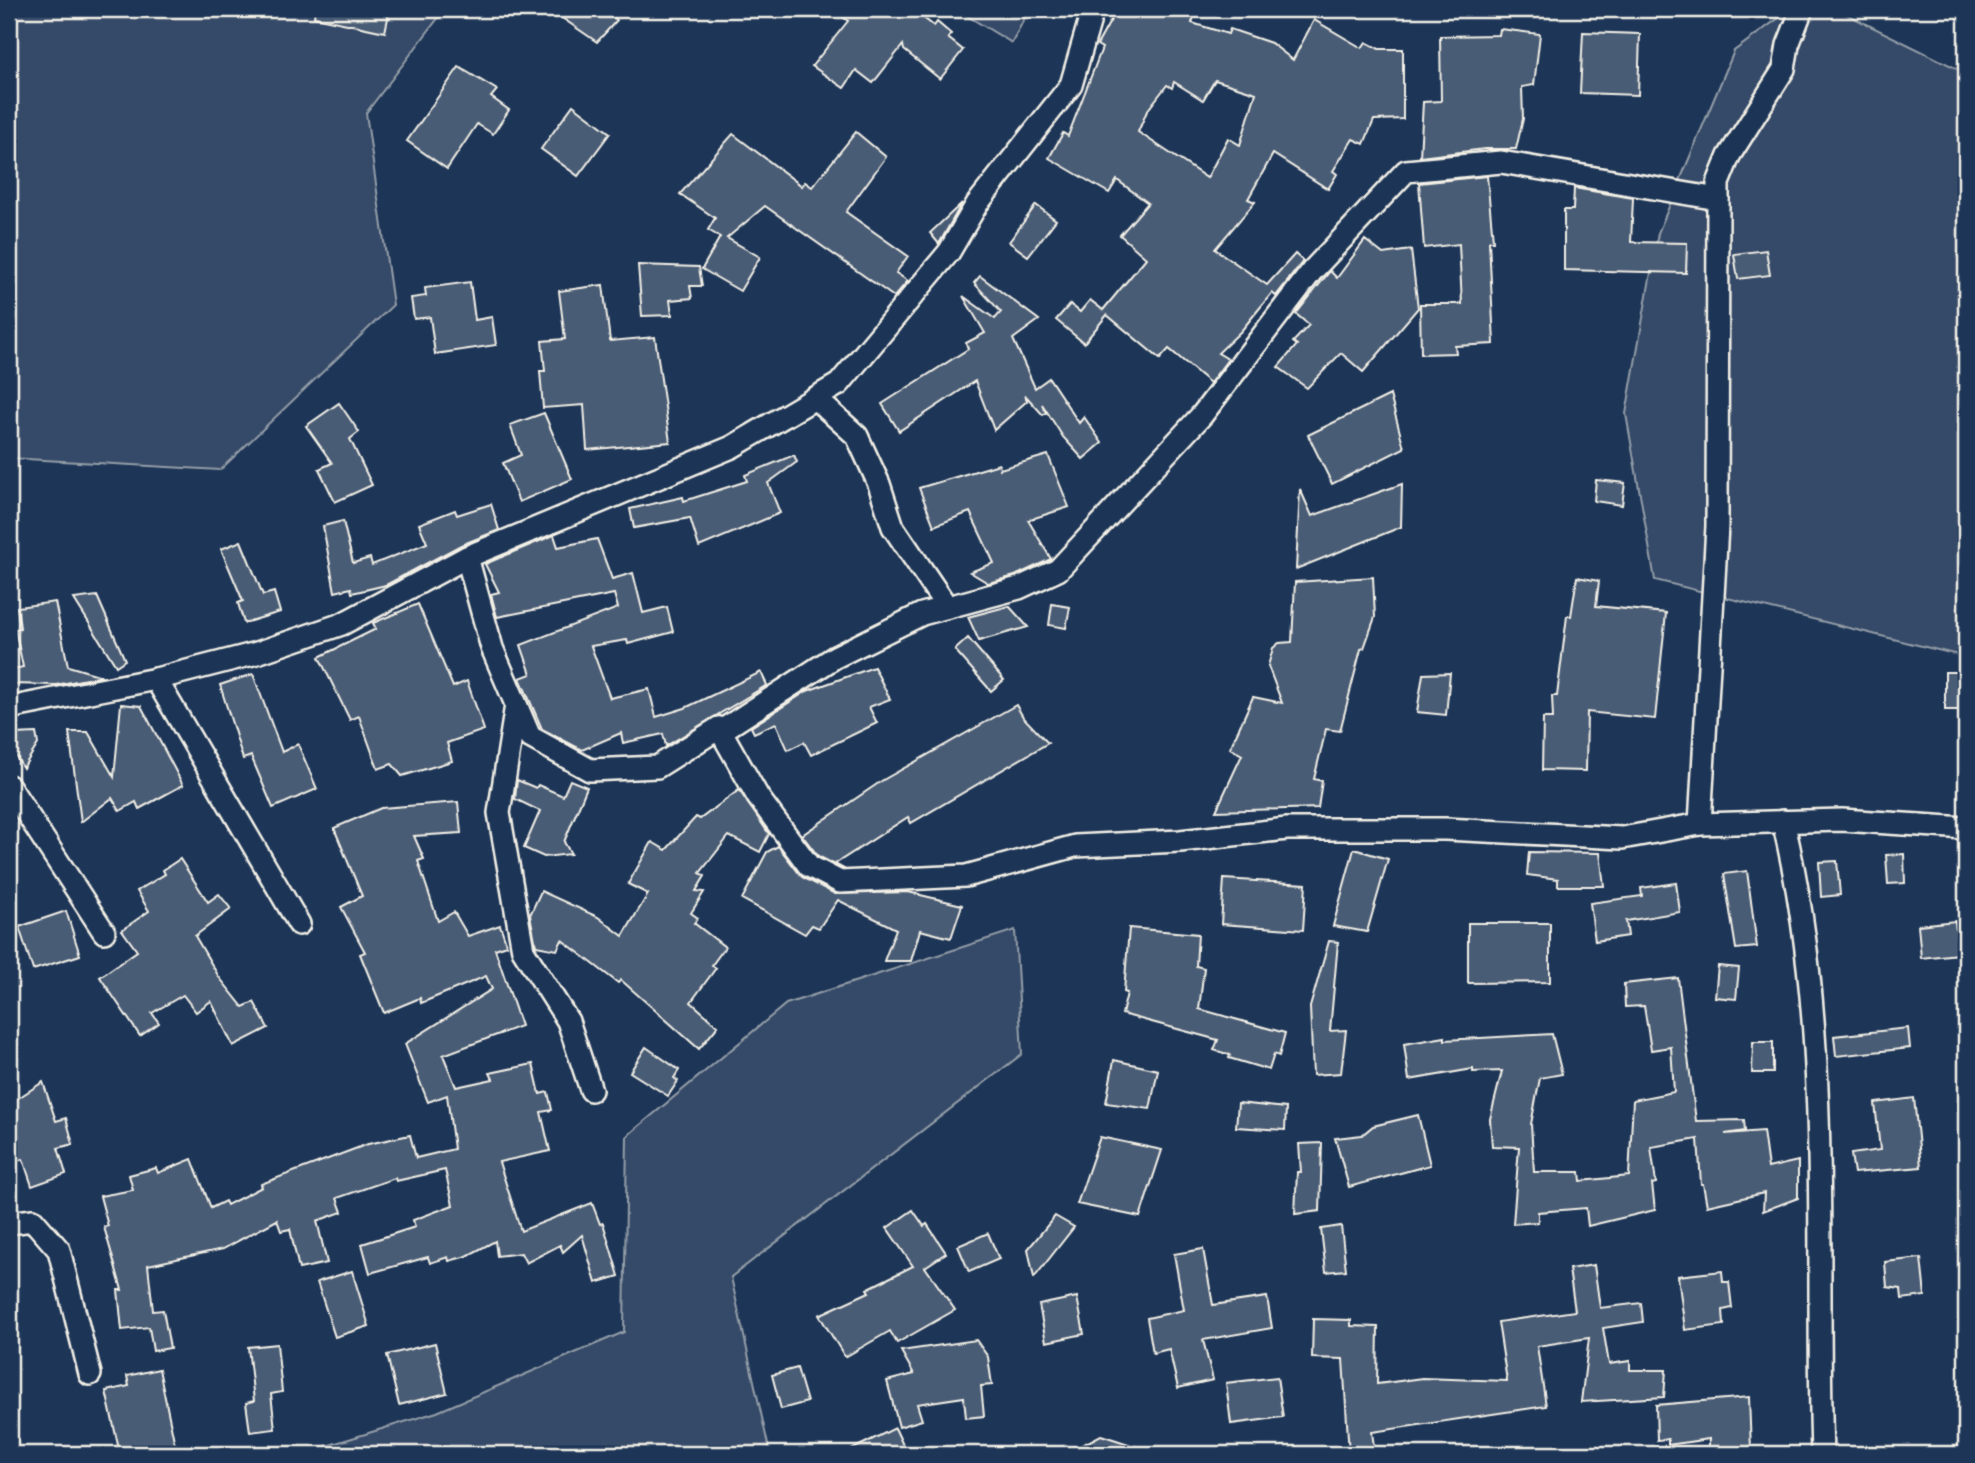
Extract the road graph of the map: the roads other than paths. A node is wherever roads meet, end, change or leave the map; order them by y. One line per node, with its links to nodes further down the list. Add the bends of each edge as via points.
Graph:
1 (1093, 9): 4 (street, via 1071,85 977,204 949,252 839,384)
2 (1802, 9): 3 (street, via 1784,69 1729,156 1718,183)
3 (1718, 199): 6 (street, via 1501,162 1406,171 1312,271 1202,415 1058,570 1019,589); 13 (street, via 1717,526)
4 (815, 398): 5 (street, via 732,447); 6 (street, via 857,436 893,527)
5 (467, 557): 7 (street, via 342,624 257,653); 8 (street, via 492,648)
6 (947, 607): 10 (street, via 922,614 835,657)
7 (156, 679): 9 (street); 15 (street)
8 (516, 705): 10 (street, via 530,737 590,770 657,767); 17 (street, via 499,813 523,950 568,1021)
9 (9, 708)
10 (719, 728): 13 (street, via 758,797 809,866 840,882 965,876 1075,846 1287,829 1445,829 1622,838)
11 (9, 786): 16 (street)
12 (1783, 821): 13 (street); 14 (street); 20 (street, via 1798,882 1813,1013)
13 (1700, 824)
14 (1966, 828)
15 (299, 924)
16 (104, 932)
17 (591, 1090)
18 (9, 1223): 19 (street, via 33,1220 59,1250)
19 (90, 1374)
20 (1822, 1454)

